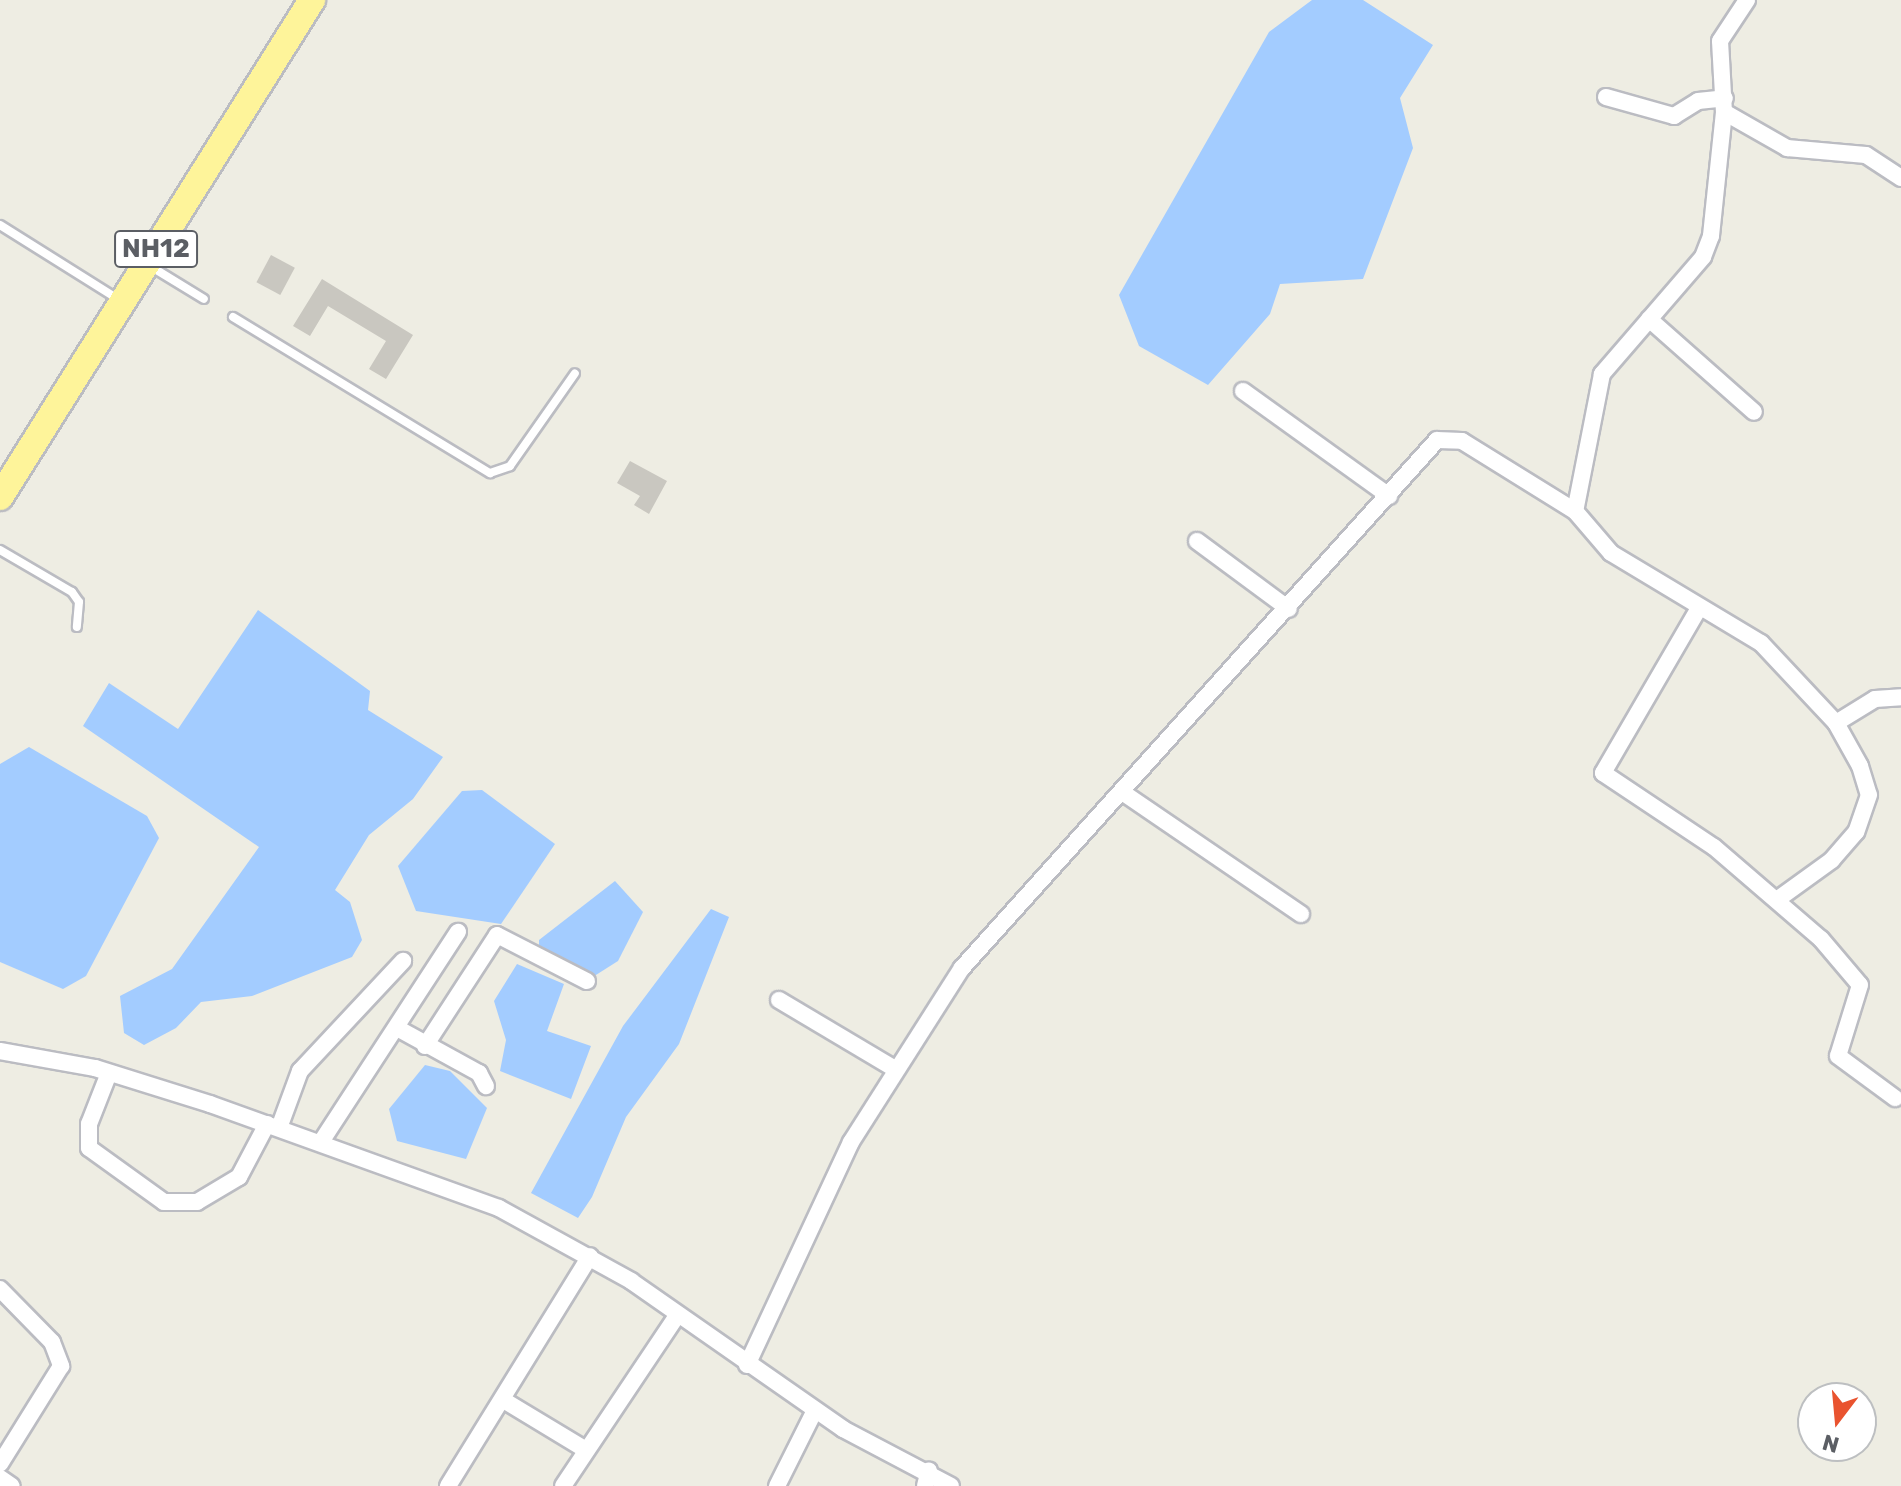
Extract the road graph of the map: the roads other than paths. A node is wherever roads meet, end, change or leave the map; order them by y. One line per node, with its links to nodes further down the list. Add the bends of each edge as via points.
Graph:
1 (312, 0): 7 (highway, NH12)
2 (1747, 0): 4 (street, via 1720,41)
3 (1606, 97): 4 (street, via 1674,116 1698,101)
4 (1724, 105): 5 (street, via 1795,151 1866,155); 11 (street, via 1711,236 1703,257)
5 (1901, 178)
6 (0, 225): 9 (lane)
7 (146, 264): 8 (lane); 9 (highway, NH12)
8 (204, 299)
9 (123, 302): 16 (highway, NH12)
10 (233, 317): 12 (lane, via 490,473 510,466)
11 (1649, 319): 14 (street); 17 (street, via 1602,374)
12 (575, 373)
13 (1243, 391): 15 (street)
14 (1754, 412)
15 (1389, 496): 17 (street, via 1437,440 1450,437); 21 (street)
16 (0, 497)
17 (1575, 511): 20 (street, via 1611,553)
18 (1197, 541): 21 (street)
19 (0, 550): 22 (lane, via 72,592)
20 (1699, 608): 24 (street, via 1761,643); 26 (street, via 1603,773)
21 (1289, 609): 25 (street)
22 (77, 627)
23 (1901, 697): 24 (street, via 1875,699)
24 (1836, 723): 26 (street, via 1866,780 1865,808 1847,845)
25 (1125, 794): 27 (street); 35 (street, via 962,968)
26 (1778, 899): 38 (street, via 1860,985 1838,1056)
27 (1301, 914)
28 (458, 932): 32 (street)
29 (403, 961): 39 (street, via 300,1071)
30 (587, 981): 33 (street, via 497,935)
31 (779, 1000): 35 (street)
32 (397, 1028): 33 (street); 40 (street)
33 (425, 1046): 37 (street, via 479,1073)
34 (0, 1052): 36 (street)
35 (895, 1069): 44 (street, via 844,1156)
36 (109, 1073): 39 (street); 39 (street, via 89,1124 89,1148 164,1202 197,1202 239,1177)
37 (486, 1086)
38 (1895, 1098)
39 (273, 1126): 40 (street)
40 (321, 1142): 41 (street, via 499,1208)
41 (590, 1256): 43 (street); 45 (street)
42 (0, 1289): 48 (street, via 52,1342 61,1366)
43 (676, 1317): 44 (street); 47 (street)
44 (747, 1365): 46 (street)
45 (505, 1401): 47 (street); 52 (street)
46 (815, 1410): 50 (street); 54 (street)
47 (586, 1450): 53 (street)
48 (0, 1464)
49 (0, 1478): 51 (street)
50 (927, 1478): 55 (street)
51 (12, 1486)
52 (448, 1486)
53 (563, 1486)
54 (777, 1486)
55 (951, 1486)

